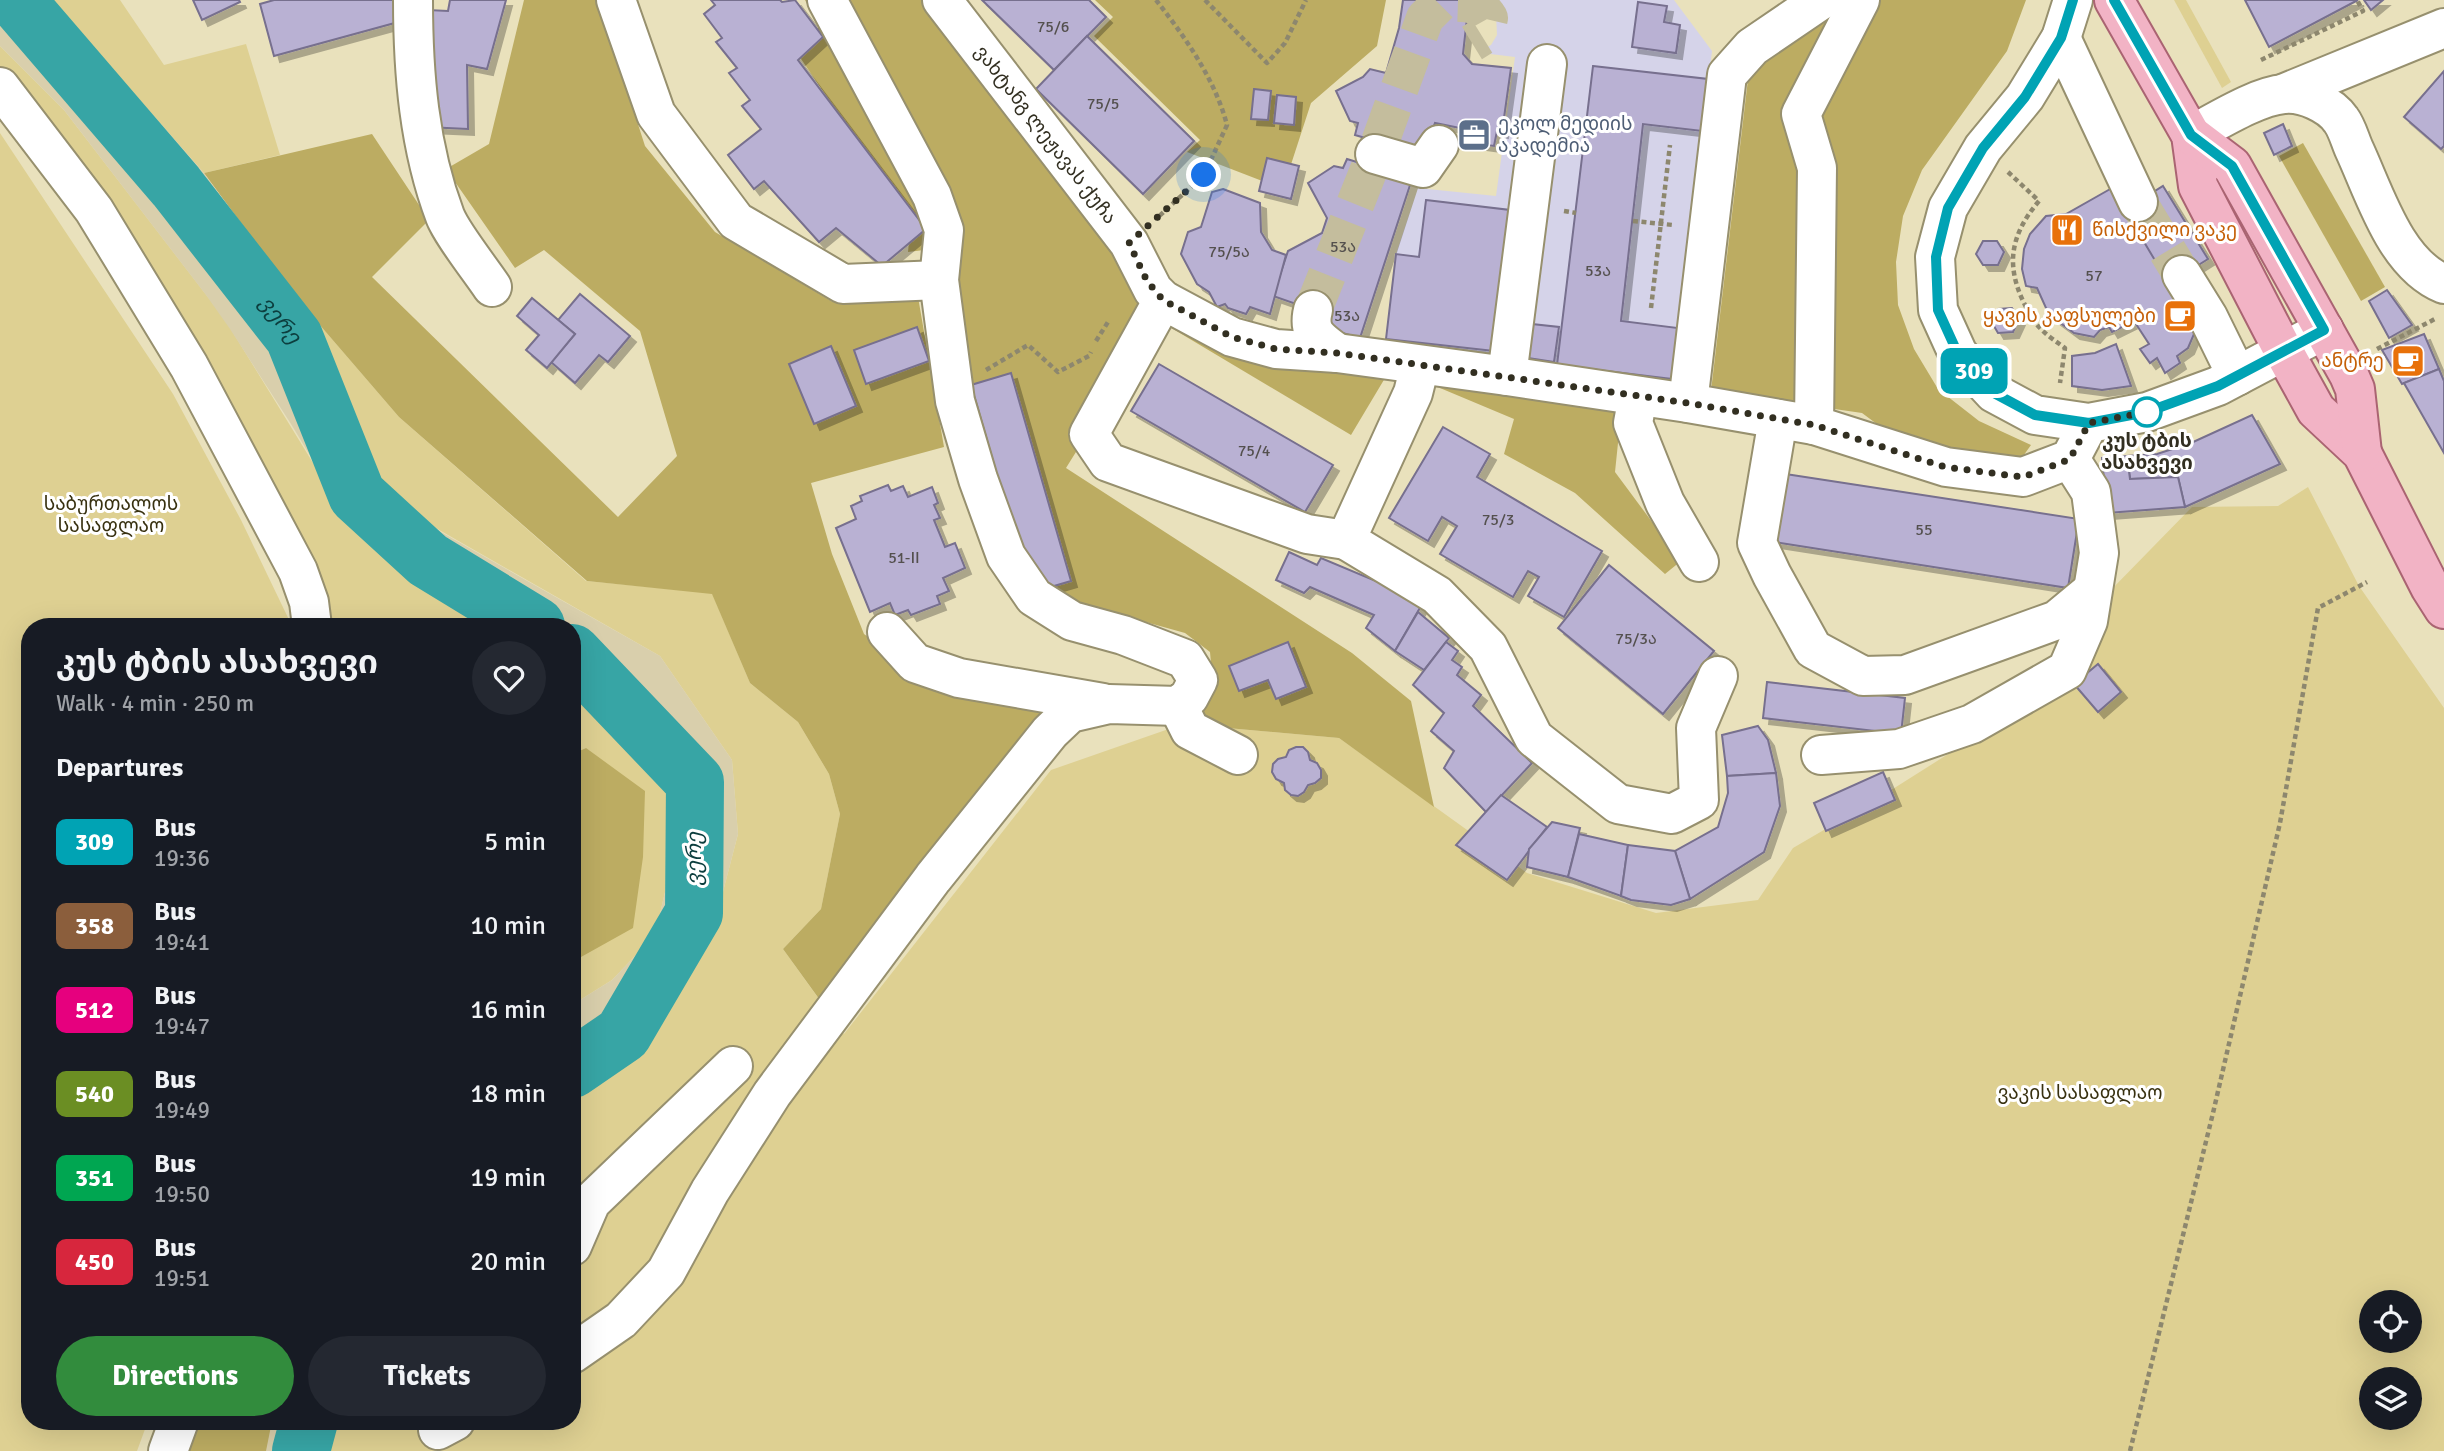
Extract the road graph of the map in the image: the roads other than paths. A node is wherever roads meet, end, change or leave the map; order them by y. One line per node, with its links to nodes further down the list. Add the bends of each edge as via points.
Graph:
1 (413, 0): 21 (street, via 421,128 446,218)
2 (616, 0): 19 (street, via 656,114 736,221 844,284)
3 (827, 0): 19 (street, via 932,196 944,230)
4 (942, 0): 22 (street, ვახტანგ ლეჟავას ქუჩა, via 1129,243 1147,281)
5 (1821, 0): 31 (street, via 1752,47 1727,75)
6 (1860, 0): 33 (street, via 1801,114 1817,168)
7 (2073, 0): 10 (street)
8 (2114, 0): 14 (main road)
9 (2444, 28): 13 (street)
10 (2061, 38): 17 (street); 32 (street, via 2025,97 1983,148 1948,208 1936,257 1938,310 1958,354 1994,393 2035,415)
11 (1547, 64): 28 (street)
12 (0, 87): 40 (street, via 94,211 190,366 298,571)
13 (2285, 93): 14 (street); 20 (street, via 2317,100 2340,118 2408,258 2431,279)
14 (2191, 135): 24 (main road, via 2232,166); 25 (main road, via 2197,186)
15 (1439, 145): 16 (street, via 1423,168)
16 (1375, 154)
17 (2138, 202)
18 (2182, 275): 29 (street)
19 (939, 281): 44 (street, via 955,401 1006,556 1034,597 1072,621 1185,659 1198,680 1189,698)
20 (2444, 284)
21 (492, 287)
22 (1163, 300): 26 (street, ვახტანგ ლეჟავას ქუჩა, via 1232,337 1276,349); 36 (street, via 1089,434 1108,462 1307,534)
23 (1313, 310): 26 (street, via 1311,330)
24 (2324, 330): 25 (street); 34 (main road, via 2356,389)
25 (2284, 352): 29 (street); 34 (main road, via 2316,410)
26 (1337, 353): 27 (street, ვახტანგ ლეჟავას ქუჩა)
27 (1420, 365): 28 (street, ვახტანგ ლეჟავას ქუჩა); 36 (street, via 1413,393)
28 (1507, 376): 30 (street, ვახტანგ ლეჟავას ქუჩა)
29 (2237, 376): 32 (street, via 2147,412)
30 (1638, 396): 31 (street, ვახტანგ ლეჟავას ქუჩა); 37 (street, via 1633,424 1665,503)
31 (1688, 403): 33 (street, ვახტანგ ლეჟავას ქუჩა)
32 (2073, 421): 35 (street)
33 (1796, 422): 35 (street, ვახტანგ ლეჟავას ქუჩა, via 1945,467 2023,477); 38 (street, via 1758,543 1813,649 1863,676 1905,675 2057,620)
34 (2362, 453): 39 (main road)
35 (2070, 459): 38 (street, via 2091,492 2099,554)
36 (1346, 540): 42 (street, via 1437,595 1488,647 1534,738 1618,804 1672,814 1699,800 1696,728)
37 (1699, 562)
38 (2092, 591): 46 (street, via 2088,621 2067,670 1972,724 1899,749)
39 (2439, 594)
40 (312, 618)
41 (887, 632): 43 (street, via 915,663 959,678)
42 (1718, 676)
43 (1109, 704): 44 (street); 49 (street, via 1070,713 1050,732 933,878 772,1094 709,1191 666,1272 621,1320)
44 (1178, 706): 45 (street, via 1190,730)
45 (1238, 755)
46 (1821, 755)
47 (733, 1066): 48 (street, via 592,1202)
48 (581, 1227)
49 (581, 1348)
50 (176, 1430): 51 (street)
51 (168, 1451)

